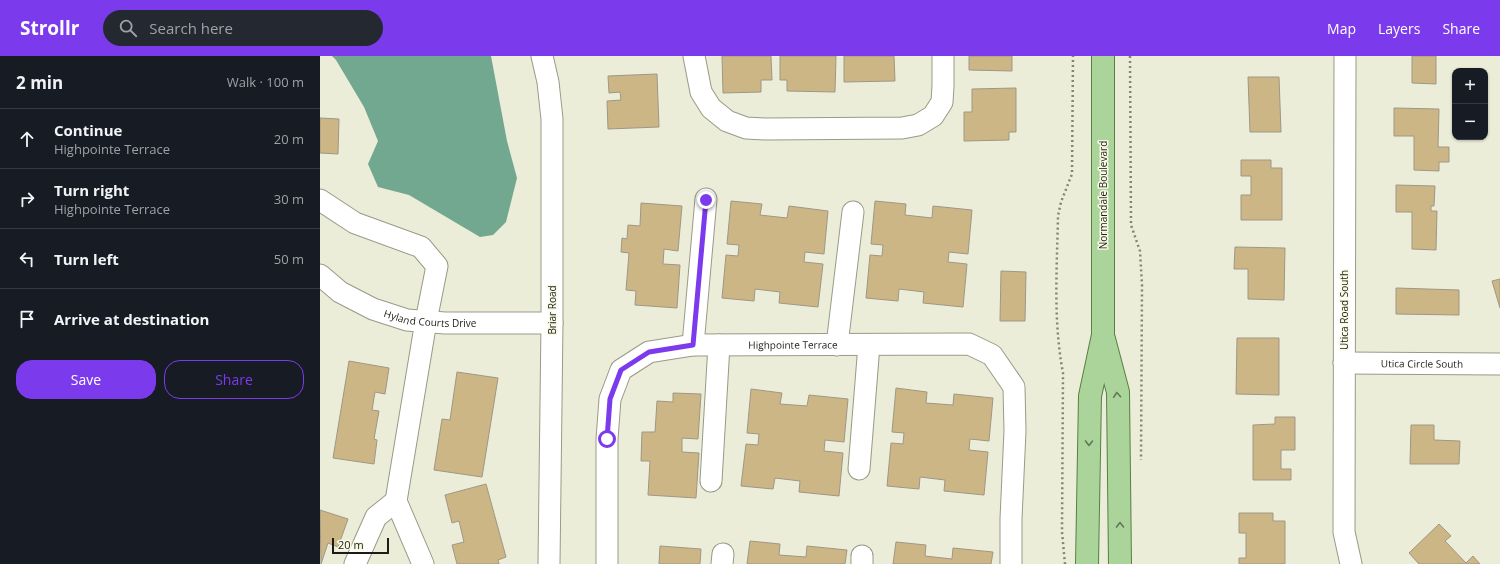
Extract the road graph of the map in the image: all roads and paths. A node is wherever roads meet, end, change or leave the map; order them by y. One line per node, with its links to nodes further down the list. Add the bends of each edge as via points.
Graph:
1 (542, 56): 13 (street, Briar Road, via 552,119)
2 (694, 56): 3 (street, via 701,92 712,108 727,121 746,128 766,129 902,128 918,125 933,116 942,102)
3 (943, 56)
4 (1073, 56): 30 (path, via 1072,174 1058,216 1057,333 1063,373)
5 (1103, 56): 14 (main road, Normandale Boulevard)
6 (1130, 56): 21 (path, via 1131,225 1140,251 1142,285)
7 (1345, 56): 19 (street, Utica Road South)
8 (320, 200): 12 (street, via 355,223 421,247 437,266)
9 (706, 200): 15 (street)
10 (853, 212): 17 (street)
11 (320, 275): 12 (street, Hyland Courts Drive, via 340,292 373,309 407,320)
12 (426, 321): 13 (street, Hyland Courts Drive); 24 (street)
13 (552, 323): 27 (street, Briar Road)
14 (1103, 335): 31 (main road, Normandale Boulevard, one-way to 31, via 1090,396); 32 (main road, Normandale Boulevard, one-way to 14, via 1118,392)
15 (693, 345): 16 (street, Highpointe Terrace); 28 (street, Highpointe Terrace, via 649,352 621,370 610,399 607,439)
16 (719, 345): 17 (street, Highpointe Terrace); 23 (street)
17 (837, 345): 18 (street, Highpointe Terrace)
18 (869, 345): 22 (street); 29 (street, Highpointe Terrace, via 969,344 992,355 1014,387)
19 (1344, 363): 20 (street, Utica Circle South); 33 (street, Utica Road South, via 1344,532)
20 (1500, 364)
21 (1141, 466)
22 (859, 469)
23 (711, 480)
24 (396, 501): 25 (street, via 376,517); 26 (street)
25 (355, 564)
26 (423, 564)
27 (549, 564)
28 (607, 564)
29 (1011, 564)
30 (1064, 564)
31 (1087, 564)
32 (1120, 564)
33 (1351, 564)

